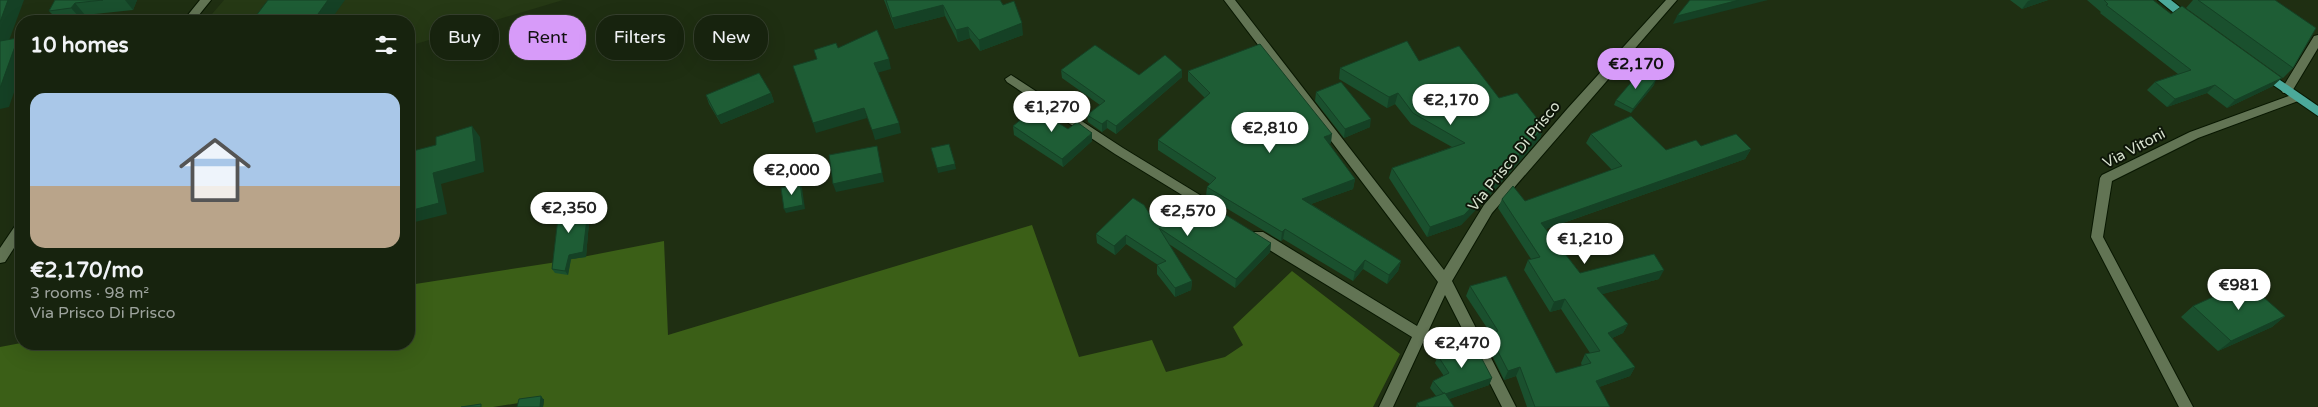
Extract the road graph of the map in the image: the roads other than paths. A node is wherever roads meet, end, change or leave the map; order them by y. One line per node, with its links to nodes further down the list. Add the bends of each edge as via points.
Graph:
1 (206, 0): 5 (street)
2 (1229, 0): 16 (street)
3 (1672, 0): 16 (street, Via Prisco Di Prisco, via 1488,209)
4 (2163, 0): 6 (main road)
5 (193, 15)
6 (2202, 28)
7 (2318, 40): 10 (street)
8 (2256, 67): 10 (main road)
9 (1010, 79): 12 (street)
10 (2292, 93): 11 (main road); 20 (street, Via Vitoni, via 2194,135 2106,178 2097,238)
11 (2318, 112)
12 (1217, 211)
13 (1250, 231): 17 (street)
14 (15, 237): 15 (street)
15 (0, 258)
16 (1445, 282): 17 (street, Via Prisco Di Prisco); 19 (street)
17 (1420, 335): 18 (street, Via Prisco Di Prisco)
18 (1386, 407)
19 (1509, 407)
20 (2186, 407)

